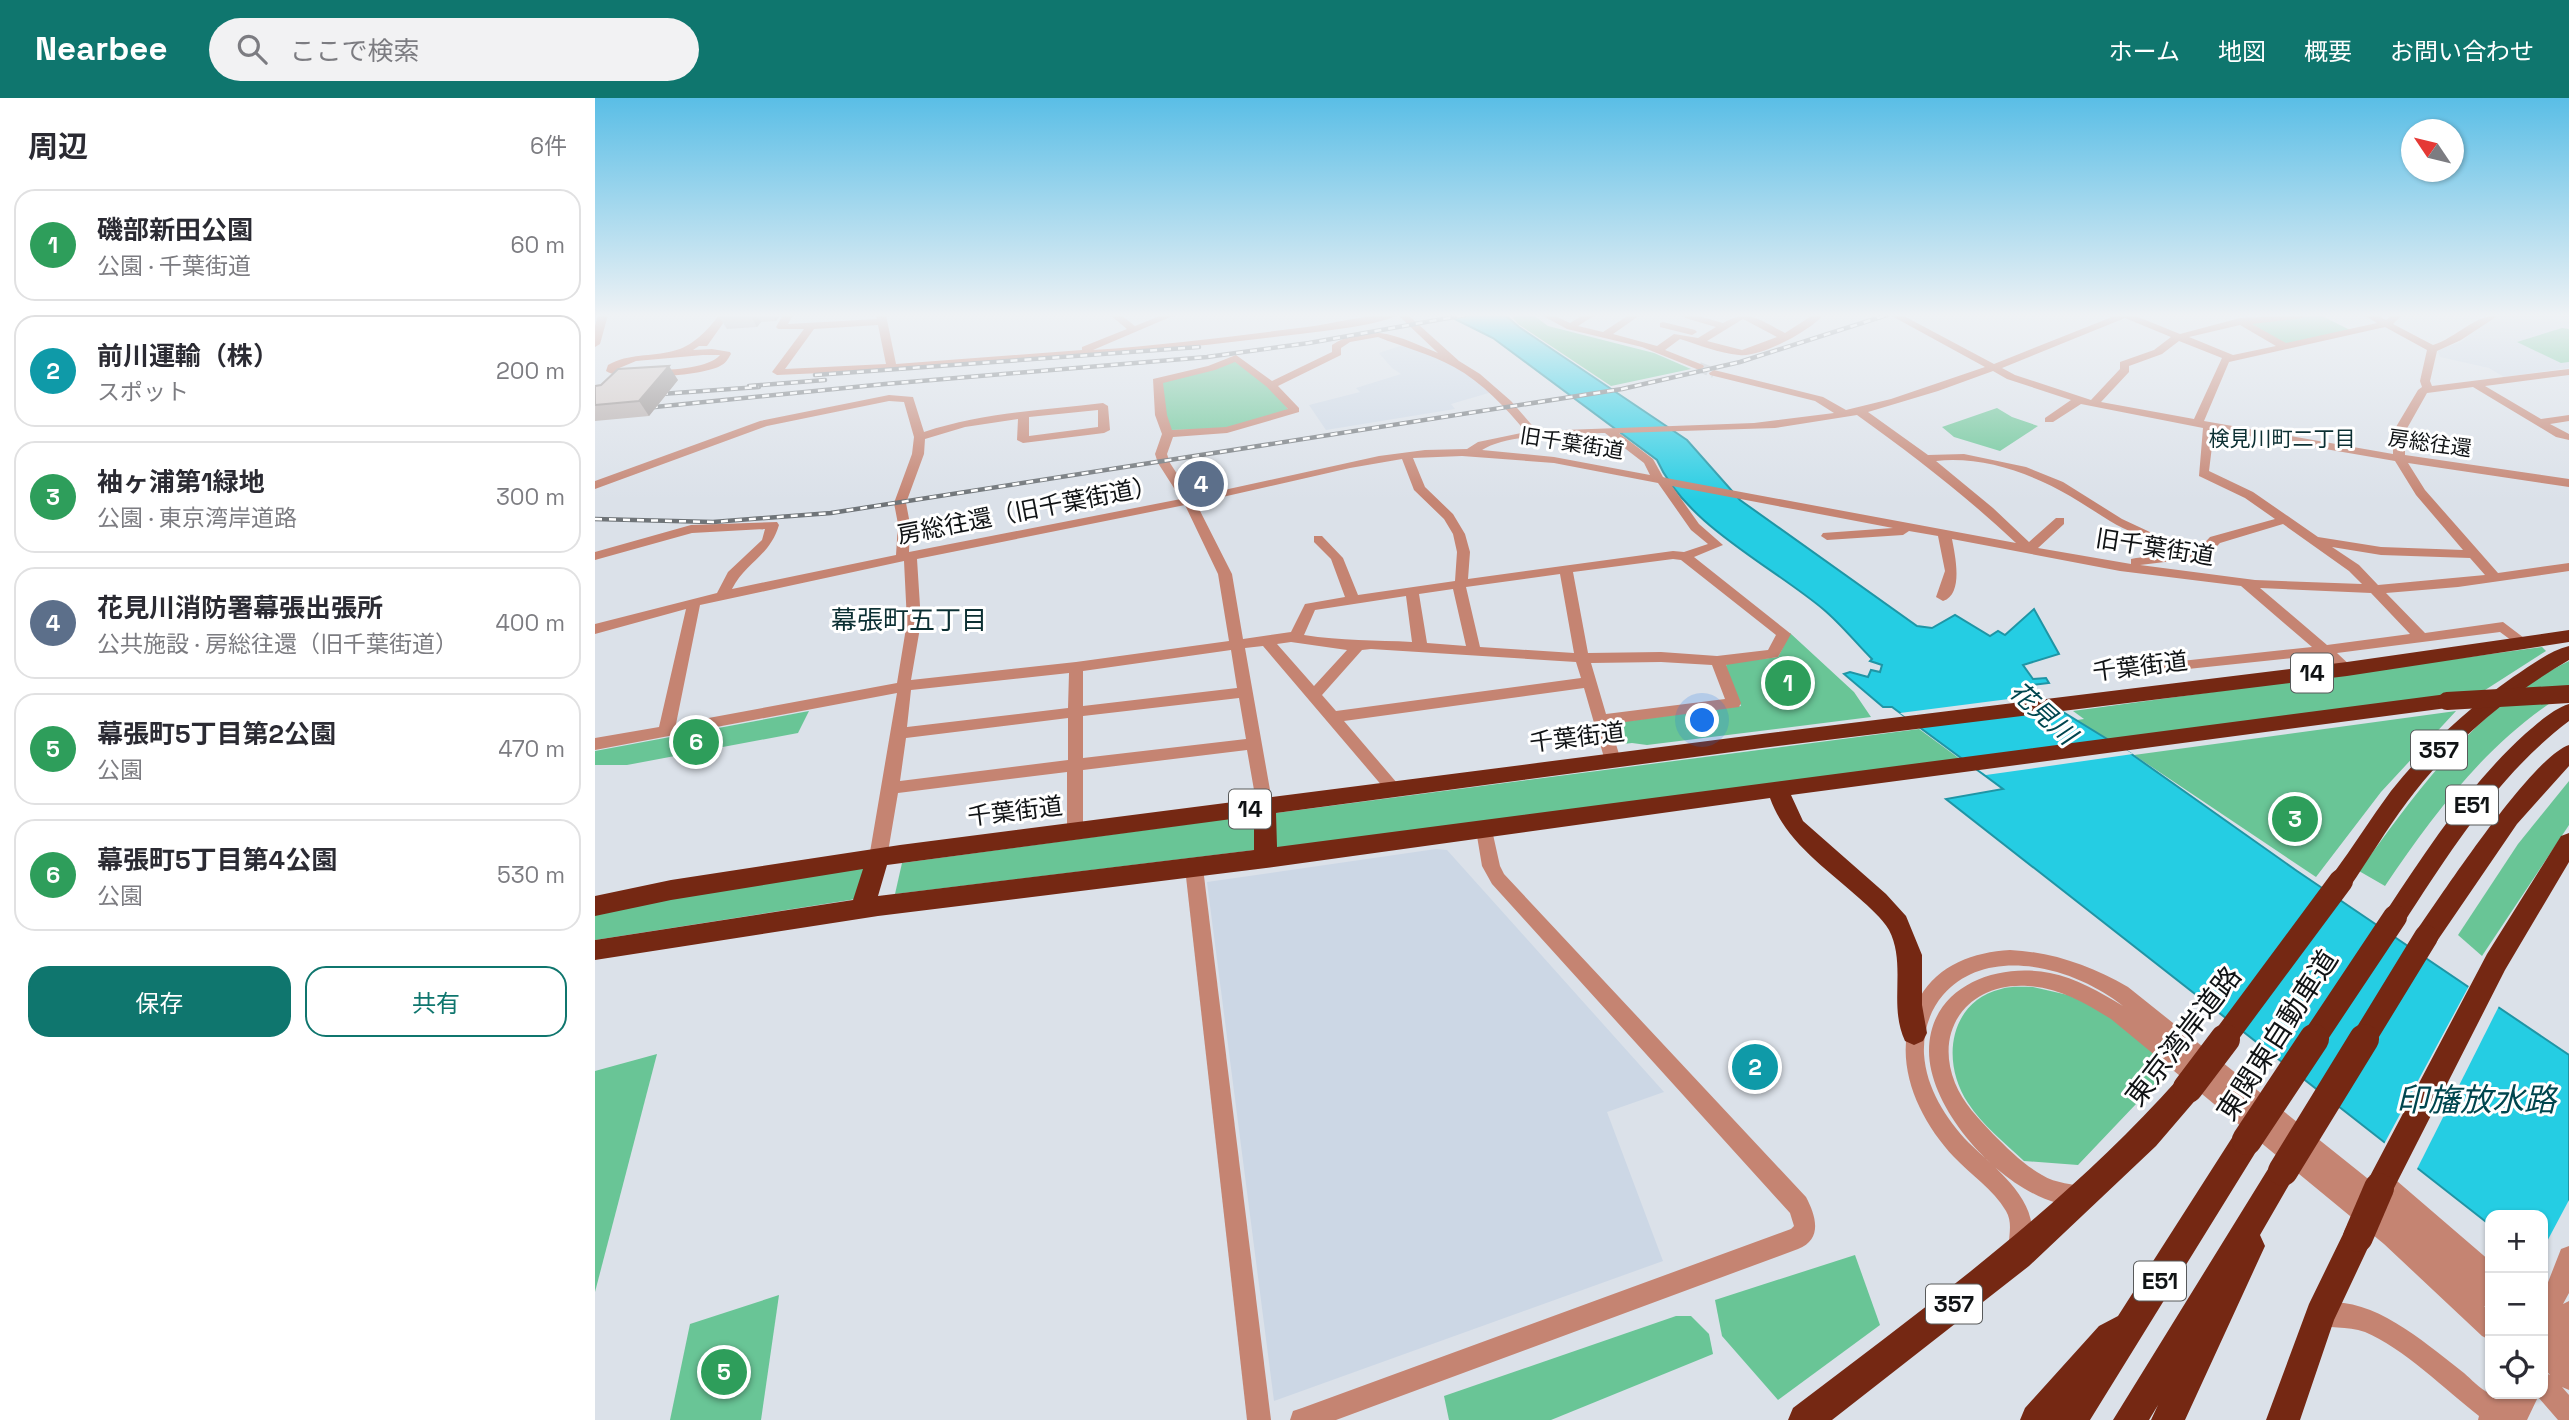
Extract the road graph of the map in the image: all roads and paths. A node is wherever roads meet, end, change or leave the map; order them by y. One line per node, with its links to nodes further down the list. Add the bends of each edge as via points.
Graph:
1 (1175, 377): 27 (street, via 1157,381)
2 (1260, 377): 14 (street)
3 (1288, 377): 14 (street)
4 (1477, 377): 28 (street)
5 (1729, 377): 20 (street, via 1819,399)
6 (1964, 377): 19 (street)
7 (2013, 377): 17 (street, 房総往還)
8 (2119, 377): 18 (street)
9 (2219, 377): 25 (street)
10 (2426, 377): 16 (street)
11 (2535, 377): 13 (street)
12 (2552, 377): 15 (street)
13 (2475, 384): 16 (street); 24 (street)
14 (1271, 385): 27 (street, via 1295,410 1227,430)
15 (2569, 386)
16 (2428, 389): 35 (street, via 2419,393 2399,432)
17 (2079, 400): 18 (street, 房総往還); 23 (street)
18 (2093, 404): 25 (street, 房総往還)
19 (1859, 411): 20 (street); 36 (street)
20 (1844, 414): 26 (street, via 1790,423)
21 (1024, 415): 29 (street, via 955,426); 31 (street); 31 (street, via 1103,406 1104,430)
22 (2569, 418): 24 (street)
23 (2049, 420)
24 (2540, 422): 30 (street)
25 (2203, 425): 35 (street, 房総往還); 41 (street, via 2203,473 2249,495)
26 (1609, 430): 28 (street); 37 (street, via 1649,461)
27 (1168, 434): 40 (street, via 1161,454)
28 (1535, 435): 32 (street, via 1490,440)
29 (920, 437): 39 (street, via 909,399 895,397 764,424); 53 (street, via 900,503)
30 (2569, 437)
31 (1023, 440): 33 (street)
32 (1471, 452): 34 (street, 房総往還（旧千葉街道）); 37 (street, 旧千葉街道, via 1545,458)
33 (1021, 453)
34 (1406, 456): 40 (street, 房総往還（旧千葉街道）); 58 (street, via 1418,485 1460,532 1465,554)
35 (2399, 457): 38 (street, 房総往還); 50 (street, via 2420,492)
36 (1926, 459): 45 (street, via 1949,455 1992,460 2074,494 2120,525); 49 (street)
37 (1662, 480): 43 (street, 旧千葉街道); 52 (street, via 1695,527 1717,545)
38 (2569, 483)
39 (595, 485)
40 (1188, 501): 53 (street, 房総往還（旧千葉街道）); 72 (street, via 1225,575)
41 (2284, 520): 48 (street); 54 (street, via 2215,540 2201,554)
42 (2060, 521): 49 (street)
43 (1927, 530): 44 (street, 旧千葉街道); 46 (street)
44 (1944, 533): 49 (street, 旧千葉街道); 63 (street, via 1952,571)
45 (2146, 533)
46 (1827, 536)
47 (1318, 539): 64 (street, via 1337,558)
48 (2317, 540): 50 (street, via 2381,551); 60 (street)
49 (2029, 549): 54 (street, 旧千葉街道)
50 (2474, 554): 57 (street)
51 (595, 556): 62 (street, via 691,529 773,525 768,541 733,575)
52 (1685, 556): 56 (street); 79 (street, via 1784,634 1773,653)
53 (906, 557): 62 (street, 房総往還（旧千葉街道）); 84 (street, via 914,622)
54 (2120, 566): 59 (street, 旧千葉街道)
55 (2569, 567): 57 (street, 旧千葉街道)
56 (1566, 570): 58 (street); 78 (street)
57 (2495, 578): 60 (street, 旧千葉街道)
58 (1460, 583): 61 (street); 75 (street)
59 (2245, 583): 60 (street, 旧千葉街道); 76 (street)
60 (2377, 589): 67 (street)
61 (1412, 592): 64 (street); 74 (street)
62 (722, 596): 65 (street, 房総往還（旧千葉街道）)
63 (1943, 597)
64 (1353, 600): 69 (street, via 1310,607)
65 (694, 602): 66 (street, 房総往還（旧千葉街道）); 92 (street)
66 (595, 629)
67 (2421, 636): 71 (street, via 2503,627); 76 (street)
68 (2569, 636): 71 (highway, 千葉街道 / 14)
69 (1296, 638): 70 (street); 73 (street)
70 (1267, 641): 72 (street); 86 (street)
71 (2523, 644): 82 (highway, 千葉街道 / 14)
72 (1237, 646): 80 (street); 85 (street)
73 (1358, 646): 74 (street); 86 (street)
74 (1419, 646): 75 (street)
75 (1473, 650): 78 (street)
76 (2325, 650): 81 (street); 82 (street)
77 (2569, 652): 114 (highway, 東京湾岸道路 / 357, bridge, via 2519,682 2439,750 2188,1088)
78 (1582, 658): 79 (street); 83 (street)
79 (1717, 661): 91 (street, via 1734,703)
80 (1076, 667): 84 (street); 89 (street)
81 (2140, 669)
82 (2347, 669): 97 (highway, 千葉街道 / 14)
83 (1589, 682): 90 (street); 91 (street)
84 (904, 687): 92 (street); 93 (street)
85 (1245, 692): 89 (street); 94 (street)
86 (1315, 694): 90 (street)
87 (2569, 694): 100 (highway, 14, bridge, via 2447,701)
88 (2569, 711): 122 (highway, 東関東自動車道 / E51, bridge, via 2519,752 2458,822 2247,1140)
89 (1076, 713): 93 (street); 98 (street)
90 (1334, 717): 101 (street)
91 (1601, 720): 97 (street)
92 (663, 733): 95 (street)
93 (899, 733): 99 (street)
94 (1255, 743): 98 (street); 102 (street)
95 (595, 744)
96 (2569, 753): 115 (highway, E51, bridge, via 2502,827 2426,937)
97 (1613, 761): 101 (highway, 千葉街道 / 14)
98 (1075, 765): 99 (street); 104 (street)
99 (891, 788): 106 (street)
100 (1777, 789): 103 (highway, 14); 112 (highway, via 1795,827 1898,923 1910,955 1909,1005)
101 (1395, 790): 102 (highway, 千葉街道 / 14)
102 (1265, 807): 104 (highway, 千葉街道 / 14); 107 (highway)
103 (1484, 830): 107 (highway, 14); 131 (street, via 1498,879 1798,1205 1806,1225 1804,1233)
104 (1075, 832): 106 (highway, 千葉街道 / 14)
105 (2569, 842): 113 (highway, via 2496,962)
106 (878, 858): 109 (highway, 千葉街道 / 14); 110 (highway)
107 (1266, 859): 108 (highway, 14)
108 (1194, 868): 110 (highway, 14); 130 (street)
109 (595, 906)
110 (862, 909): 111 (highway, 14)
111 (595, 950)
112 (1914, 1033): 116 (street, via 1915,1068 1931,1110 2017,1210 2021,1232); 119 (street, via 1917,1018 1937,987 1956,972 1981,962 2033,959 2093,977 2149,1014)
113 (2382, 1182): 118 (street); 121 (highway, bridge)
114 (2082, 1198): 116 (highway, 東京湾岸道路 / 357); 123 (street, via 2051,1192 2025,1179 1980,1135 1953,1100 1943,1076 1939,1043 1951,1008 1971,990 2019,977 2049,981 2081,992 2117,1013 2392,1236)
115 (2258, 1213): 135 (highway, E51); 136 (highway, via 2250,1250)
116 (2018, 1255): 132 (highway, 東京湾岸道路 / 357)
117 (2569, 1257): 124 (street, via 2562,1271)
118 (2487, 1273)
119 (2485, 1293)
120 (2569, 1313): 124 (street)
121 (2321, 1315): 128 (street, via 2341,1314 2370,1322); 137 (highway)
122 (2134, 1322): 133 (highway, via 2110,1337); 134 (highway, 東関東自動車道 / E51)
123 (2485, 1323)
124 (2550, 1341): 125 (street)
125 (2569, 1378)
126 (2548, 1390): 129 (street)
127 (2520, 1399): 128 (street)
128 (2501, 1413)
129 (2569, 1414)
130 (1259, 1420)
131 (1302, 1420)
132 (1804, 1420)
133 (2037, 1420)
134 (2071, 1420)
135 (2130, 1420)
136 (2168, 1420)
137 (2284, 1420)

